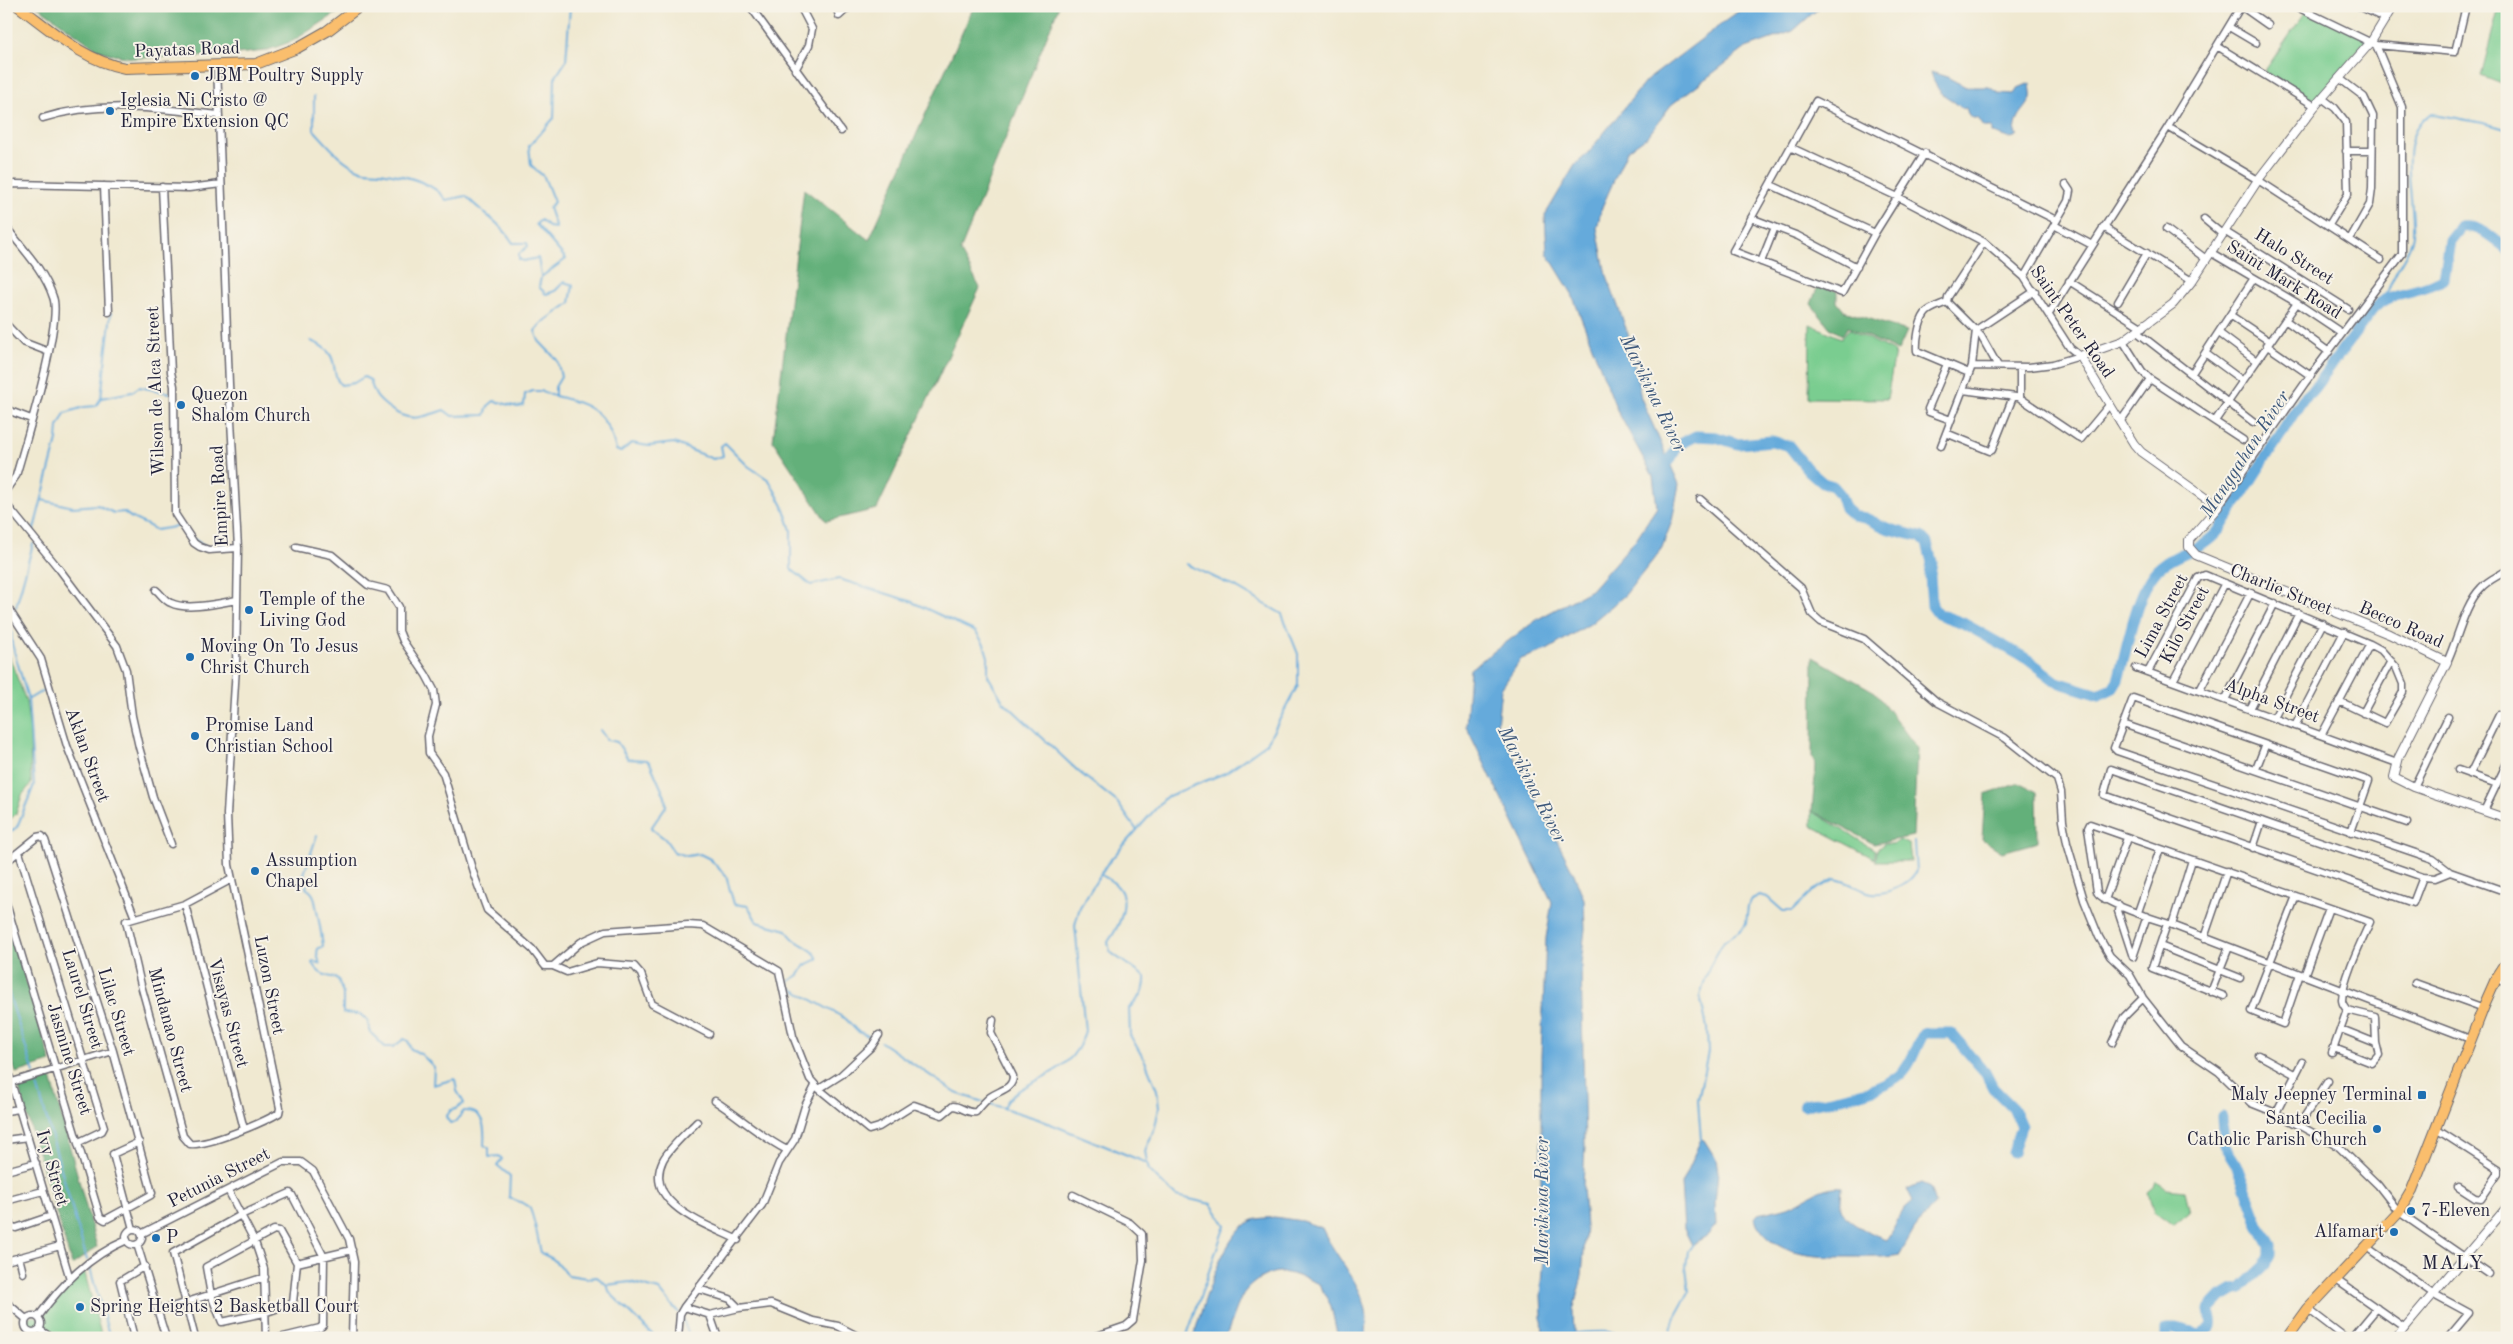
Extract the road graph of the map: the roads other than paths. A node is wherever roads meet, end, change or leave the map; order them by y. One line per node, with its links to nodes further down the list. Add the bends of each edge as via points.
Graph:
1 (18, 6): 18 (main road, Payatas Road, via 80,51 112,66)
2 (360, 6): 18 (main road, Payatas Road, via 327,31 280,56 256,64)
3 (750, 6): 19 (street)
4 (800, 6): 19 (street, via 812,29 809,45)
5 (836, 6): 6 (street, via 839,16)
6 (850, 6)
7 (2241, 6): 13 (street); 14 (street)
8 (2295, 6): 15 (street)
9 (2359, 6): 12 (street)
10 (2393, 6): 12 (street)
11 (2466, 6): 15 (street, via 2455,52)
12 (2386, 19): 15 (street)
13 (2268, 25)
14 (2229, 27): 16 (street); 17 (street)
15 (2373, 43): 20 (street); 75 (street, via 2402,107 2402,254)
16 (2256, 44)
17 (2216, 46): 22 (street); 25 (street)
18 (217, 65): 23 (street, Empire Road)
19 (794, 70): 26 (street)
20 (2339, 78): 21 (street); 29 (street, via 2364,98 2373,116)
21 (2322, 98): 22 (street); 28 (street, via 2346,122)
22 (2315, 106): 31 (street)
23 (219, 116): 24 (street, via 114,107 75,109); 32 (street, Empire Road)
24 (43, 118)
25 (2168, 128): 31 (street); 45 (street)
26 (841, 131)
27 (1792, 148): 30 (street, via 1816,100); 34 (street); 38 (street, Saint Peter Road)
28 (2346, 151): 29 (street); 42 (street, via 2348,194)
29 (2372, 151): 49 (street, via 2370,204)
30 (1925, 153): 38 (street); 41 (street)
31 (2258, 180): 42 (street); 47 (street)
32 (221, 184): 37 (street); 110 (street, Empire Road)
33 (2066, 184): 41 (street, via 2070,196)
34 (1771, 185): 39 (street); 48 (street)
35 (6, 186): 36 (street)
36 (104, 186): 37 (street); 67 (street)
37 (162, 187): 110 (street, Wilson de Alca Street, via 174,386 174,508 194,542 209,550)
38 (1898, 197): 48 (street); 50 (street, Saint Peter Road)
39 (1751, 218): 44 (street); 56 (street, via 1733,252)
40 (2204, 220): 47 (street, Halo Street)
41 (2055, 222): 51 (street); 58 (street)
42 (2329, 225): 49 (street)
43 (6, 227): 78 (street, via 39,269 54,297 56,307)
44 (1775, 227): 56 (street); 57 (street)
45 (2103, 227): 51 (street); 53 (street)
46 (2166, 229): 54 (street)
47 (2223, 232): 52 (street); 66 (street, Halo Street)
48 (1875, 233): 57 (street)
49 (2350, 239): 55 (street)
50 (1984, 242): 58 (street, Saint Peter Road); 63 (street, via 1948,297)
51 (2092, 245): 60 (street)
52 (2210, 252): 54 (street); 59 (street, Saint Mark Road)
53 (2147, 253): 61 (street); 64 (street)
54 (2206, 259): 61 (street)
55 (2381, 260)
56 (1762, 262): 57 (street, via 1842,293)
57 (1857, 267)
58 (2024, 277): 62 (street, Saint Peter Road)
59 (2254, 278): 65 (street, Saint Mark Road); 69 (street)
60 (2069, 281): 68 (street); 73 (street)
61 (2192, 281): 73 (street, via 2173,304)
62 (2035, 292): 68 (street, Saint Peter Road); 72 (street)
63 (1948, 302): 72 (street); 83 (street, via 1926,313 1916,346 1917,350)
64 (2118, 302)
65 (2297, 303): 70 (street); 75 (street, Saint Mark Road)
66 (2348, 309)
67 (109, 312)
68 (2049, 314): 81 (street, Saint Peter Road, via 2070,348)
69 (2230, 315): 74 (street); 77 (street)
70 (2285, 320): 77 (street); 79 (street)
71 (6, 324): 78 (street, via 23,342)
72 (1976, 330): 84 (street); 85 (street)
73 (2140, 330): 76 (street); 88 (street)
74 (2219, 333): 80 (street); 82 (street)
75 (2342, 333): 79 (street)
76 (2123, 341): 81 (street); 90 (street)
77 (2268, 343): 82 (street); 89 (street)
78 (48, 352): 97 (street)
79 (2329, 352): 89 (street)
80 (2205, 353): 88 (street); 91 (street)
81 (2080, 356): 86 (street, via 2053,364); 95 (street, Saint Peter Road)
82 (2255, 360): 91 (street)
83 (1947, 364): 87 (street); 98 (street, via 1928,409)
84 (1972, 366): 85 (street); 87 (street)
85 (1998, 366): 86 (street)
86 (2020, 367): 93 (street)
87 (1969, 373): 92 (street)
88 (2192, 373): 94 (street)
89 (2310, 376): 108 (street)
90 (2150, 379): 99 (street); 100 (street)
91 (2242, 381): 94 (street)
92 (1963, 390): 93 (street); 98 (street)
93 (2016, 397): 95 (street, via 2082,439); 102 (street, via 1992,450)
94 (2228, 401): 99 (street); 101 (street)
95 (2110, 404): 100 (street, Saint Peter Road)
96 (6, 408): 97 (street)
97 (30, 420): 105 (street, via 16,476)
98 (1951, 420): 102 (street)
99 (2215, 421): 103 (street)
100 (2120, 422): 108 (street, Saint Peter Road, via 2142,452)
101 (2253, 422)
102 (1946, 434): 104 (street)
103 (2244, 440)
104 (1941, 446)
105 (6, 490)
106 (1700, 499): 191 (street, via 1801,588 1812,614 1821,622 1864,639 1936,702 2005,738 2057,779 2067,843 2084,900 2110,956 2130,975)
107 (6, 504): 154 (street, via 117,646 124,664 139,748)
108 (2218, 507): 124 (street, Becco Road, via 2187,543 2196,555 2389,634)
109 (296, 547): 181 (street, via 338,559 368,585 388,590 399,607 399,631 403,641 434,690 436,705 428,736 429,753 443,773 488,910 532,949 545,966)
110 (238, 548): 116 (street, Empire Road)
111 (2507, 570): 124 (street, via 2481,588 2472,601)
112 (2201, 575): 113 (street, Charlie Street); 126 (street, Lima Street)
113 (2225, 583): 115 (street, Charlie Street); 127 (street, Kilo Street)
114 (156, 590): 116 (street, via 170,603 178,605)
115 (2251, 592): 117 (street, Charlie Street); 128 (street)
116 (237, 600): 160 (street, Empire Road, via 227,814)
117 (2275, 603): 119 (street, Charlie Street); 129 (street)
118 (6, 605): 174 (street, Aklan Street, via 41,659 67,746)
119 (2300, 613): 120 (street, Charlie Street); 131 (street)
120 (2323, 623): 121 (street, Charlie Street); 134 (street)
121 (2344, 632): 122 (street, Charlie Street); 137 (street)
122 (2370, 644): 123 (street, Charlie Street, via 2381,650); 130 (street)
123 (2391, 662): 132 (street); 132 (street, Charlie Street, via 2399,673 2403,692 2385,723)
124 (2447, 662): 140 (street, Becco Road)
125 (2136, 668): 126 (street, Alpha Street)
126 (2148, 672): 127 (street, Alpha Street)
127 (2173, 681): 128 (street, Alpha Street)
128 (2200, 690): 129 (street, Alpha Street)
129 (2225, 700): 131 (street, Alpha Street)
130 (2339, 701): 132 (street); 138 (street)
131 (2250, 709): 134 (street, Alpha Street)
132 (2363, 713)
133 (2448, 717): 146 (street)
134 (2274, 718): 137 (street, Alpha Street)
135 (2507, 718): 144 (street, via 2499,715)
136 (2123, 724): 139 (street, via 2133,698); 142 (street); 152 (street, via 2114,748 2116,752)
137 (2295, 726): 138 (street, Alpha Street)
138 (2322, 734): 140 (street, Alpha Street)
139 (2265, 746): 142 (street); 147 (street, via 2369,781)
140 (2397, 763): 146 (street, via 2394,777)
141 (2507, 764): 145 (street)
142 (2256, 769): 147 (street)
143 (2458, 770): 144 (street)
144 (2470, 774): 145 (street)
145 (2497, 784): 148 (street)
146 (2414, 787): 148 (street)
147 (2359, 806): 151 (street); 152 (street)
148 (2484, 812): 149 (street)
149 (2507, 819)
150 (2262, 821): 155 (street); 155 (street, via 2111,769 2104,795); 163 (street)
151 (2407, 823)
152 (2351, 832): 162 (street, via 2433,859)
153 (2127, 838): 156 (street); 167 (street); 167 (street, via 2088,826 2097,894)
154 (171, 844)
155 (2252, 848): 163 (street, via 2413,903)
156 (2160, 849): 158 (street); 172 (street)
157 (19, 852): 159 (street); 201 (street, Lilac Street, via 42,836 45,840); 203 (street, Laurel Street)
158 (2192, 860): 161 (street); 175 (street)
159 (6, 862)
160 (229, 864): 164 (street, Luzon Street)
161 (2227, 871): 166 (street); 176 (street)
162 (2450, 872): 163 (street, via 2435,878); 165 (street)
163 (2423, 877)
164 (232, 879): 169 (street); 217 (street, Luzon Street, via 280,1111)
165 (2507, 892)
166 (2296, 896): 171 (street); 180 (street)
167 (2105, 900): 170 (street)
168 (6, 903): 206 (street, Jasmine Street)
169 (185, 904): 174 (street); 217 (street, Visayas Street)
170 (2119, 905): 172 (street); 173 (street, via 2118,911 2133,957)
171 (2329, 908): 183 (street); 188 (street, via 2370,922)
172 (2138, 912): 173 (street)
173 (2148, 916): 175 (street)
174 (134, 918): 217 (street, Mindanao Street, via 126,921 183,1136 190,1144 201,1144)
175 (2169, 925): 176 (street); 177 (street)
176 (2204, 938): 178 (street)
177 (2160, 946): 182 (street); 189 (street, via 2152,968)
178 (2229, 947): 180 (street); 182 (street)
179 (2507, 962): 185 (main road)
180 (2271, 963): 183 (street); 183 (street, via 2251,1011 2282,1024)
181 (553, 966): 196 (street, via 567,972 598,963 634,966 641,974 652,1004); 210 (street, via 581,942 605,931 703,926 778,970 793,1036 810,1079)
182 (2221, 970): 184 (street); 189 (street)
183 (2302, 975): 188 (street)
184 (2240, 978)
185 (2496, 979): 187 (street); 192 (main road)
186 (2415, 983): 192 (street)
187 (2507, 983)
188 (2344, 991): 193 (street, via 2342,1000); 198 (street)
189 (2210, 992): 190 (street)
190 (2224, 996)
191 (2143, 998): 199 (street, via 2126,1015); 214 (street, via 2181,1046 2218,1072 2251,1103)
192 (2484, 1008): 198 (main road)
193 (2347, 1010): 195 (street); 200 (street, via 2375,1017)
194 (993, 1020): 210 (street, via 991,1033 1007,1062 1013,1082 985,1101 976,1112 956,1106 942,1114 914,1105 870,1130)
195 (2341, 1029): 200 (street); 200 (street, via 2333,1051 2372,1063 2379,1056)
196 (709, 1034)
197 (879, 1035): 210 (street, via 872,1046 841,1075)
198 (2470, 1039): 218 (main road)
199 (2112, 1043)
200 (2376, 1043)
201 (113, 1051): 203 (street); 222 (street, Lilac Street)
202 (2259, 1056): 207 (street)
203 (84, 1059): 206 (street); 221 (street, Laurel Street, via 104,1130)
204 (2302, 1062): 207 (street)
205 (6, 1065): 209 (street, Ivy Street)
206 (56, 1067): 209 (street); 221 (street, Jasmine Street)
207 (2294, 1074): 214 (street)
208 (2328, 1081): 216 (street)
209 (12, 1082): 212 (street, Ivy Street)
210 (817, 1087): 223 (street, via 805,1106 795,1139)
211 (715, 1101): 223 (street)
212 (19, 1109): 213 (street); 219 (street, Ivy Street)
213 (6, 1111)
214 (2276, 1113): 216 (street)
215 (696, 1122): 240 (street, via 662,1161 659,1172 661,1189 668,1201 686,1214)
216 (2299, 1126): 233 (street, via 2351,1157)
217 (244, 1129)
218 (2436, 1129): 226 (street, via 2498,1169 2498,1174 2481,1198); 233 (main road, via 2412,1190)
219 (28, 1137): 220 (street); 224 (street, Ivy Street)
220 (6, 1140)
221 (79, 1142): 232 (street, Jasmine Street, via 100,1217 105,1220)
222 (139, 1142): 232 (street, Lilac Street, via 152,1193 149,1198); 232 (street, via 113,1154)
223 (787, 1150): 240 (street, via 762,1205)
224 (36, 1163): 225 (street); 228 (street, Ivy Street)
225 (6, 1171)
226 (2458, 1187)
227 (228, 1190): 234 (street); 238 (street, Petunia Street); 245 (street, Petunia Street, via 283,1162 301,1162 313,1170)
228 (43, 1191): 230 (street); 235 (street, Ivy Street)
229 (1073, 1195): 286 (street, via 1130,1223 1143,1237 1133,1320 1126,1326)
230 (6, 1201)
231 (2507, 1207): 248 (street)
232 (127, 1209): 237 (street)
233 (2399, 1212): 244 (main road); 248 (street)
234 (241, 1215): 241 (street); 247 (street, via 286,1193 292,1194); 261 (street, via 173,1253)
235 (51, 1216): 236 (street, via 16,1228); 243 (street, Ivy Street)
236 (6, 1218)
237 (132, 1229): 238 (street); 239 (street, via 126,1234)
238 (141, 1234): 242 (street, via 141,1241)
239 (127, 1240): 242 (street); 255 (street, via 95,1257)
240 (738, 1240): 257 (street)
241 (255, 1242): 250 (street, via 274,1230 279,1231); 254 (street); 259 (street, via 206,1267)
242 (137, 1244): 251 (street)
243 (60, 1246): 246 (street); 255 (street, Ivy Street)
244 (2365, 1246): 256 (main road); 258 (street)
245 (352, 1250): 247 (street); 282 (street, Petunia Street)
246 (19, 1257): 249 (street); 252 (street)
247 (324, 1257): 250 (street); 281 (street, via 322,1327)
248 (2464, 1258): 253 (street); 258 (street)
249 (6, 1261)
250 (297, 1264): 267 (street, via 293,1303)
251 (145, 1266): 266 (street); 277 (street, via 120,1281)
252 (23, 1274)
253 (2489, 1274)
254 (265, 1277): 259 (street); 267 (street)
255 (70, 1279): 269 (street)
256 (2335, 1279): 264 (street); 265 (main road)
257 (699, 1289): 262 (street); 263 (street, via 730,1299)
258 (2434, 1294): 271 (street); 291 (street, via 2469,1313)
259 (212, 1295): 261 (street); 267 (street, via 222,1322)
260 (6, 1302): 270 (street)
261 (186, 1304): 266 (street); 279 (street)
262 (684, 1308): 268 (street); 283 (street, via 680,1314)
263 (739, 1308): 268 (street); 285 (street, via 771,1304 813,1321 838,1326)
264 (2377, 1308): 271 (street); 289 (street)
265 (2308, 1309): 287 (main road); 288 (street)
266 (159, 1311): 278 (street)
267 (264, 1313): 280 (street)
268 (710, 1315): 284 (street)
269 (38, 1317): 270 (street); 274 (street, via 42,1323)
270 (26, 1320): 273 (street)
271 (2405, 1328): 290 (street)
272 (2507, 1328): 292 (street)
273 (27, 1330): 274 (street); 275 (street)
274 (40, 1330): 276 (street)
275 (24, 1338)
276 (52, 1338)
277 (134, 1338)
278 (166, 1338)
279 (195, 1338)
280 (266, 1338)
281 (279, 1338)
282 (352, 1338)
283 (678, 1338)
284 (718, 1338)
285 (861, 1338)
286 (1090, 1338)
287 (2287, 1338)
288 (2346, 1338)
289 (2352, 1338)
290 (2396, 1338)
291 (2448, 1338)
292 (2502, 1338)

